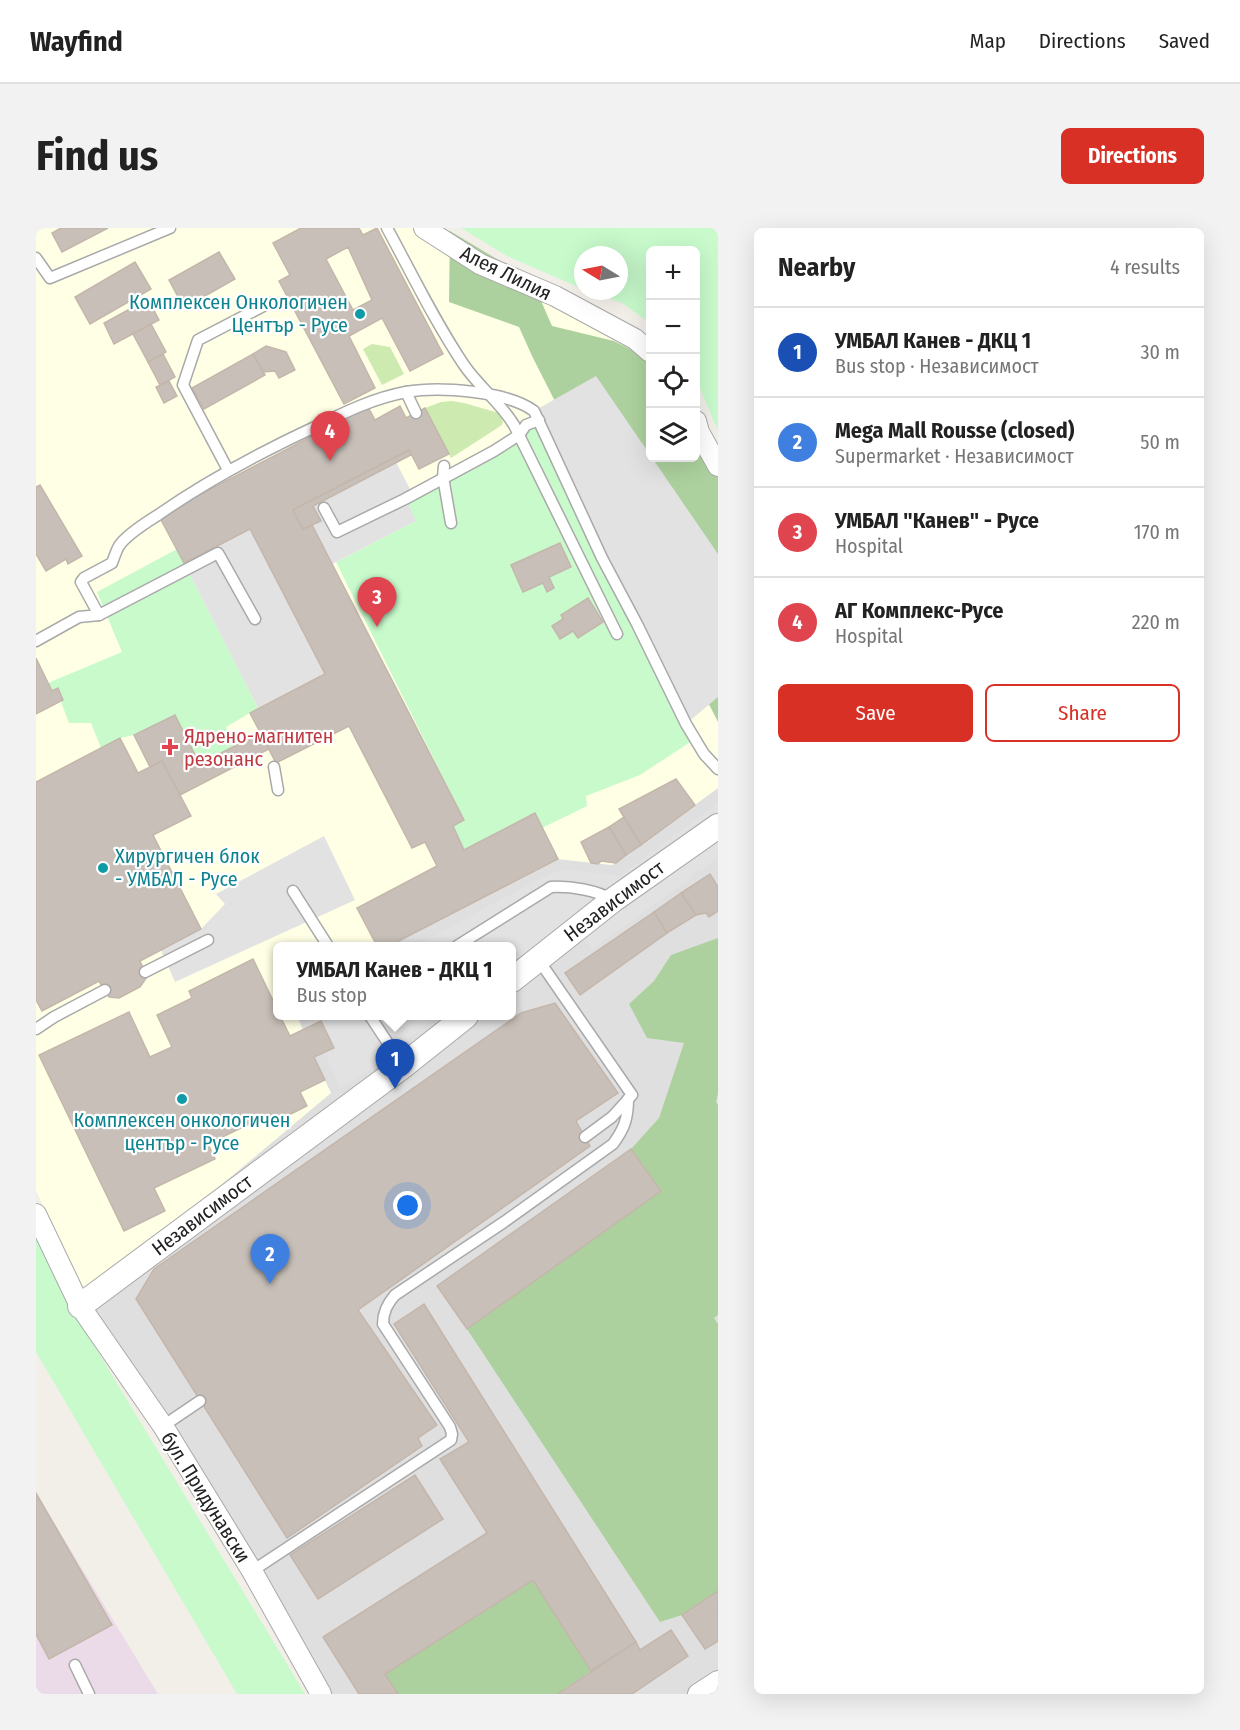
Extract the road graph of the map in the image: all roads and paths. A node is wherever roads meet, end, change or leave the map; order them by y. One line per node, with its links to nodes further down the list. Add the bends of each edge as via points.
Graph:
1 (170, 228): 4 (lane, via 50,278)
2 (387, 228): 8 (lane, via 450,344)
3 (424, 228): 6 (street, Алея Лилия, via 480,264 555,296)
4 (36, 258)
5 (269, 303): 17 (lane, via 198,340 183,386)
6 (646, 348)
7 (406, 392): 8 (lane, via 464,391); 9 (lane); 17 (lane, via 364,404)
8 (491, 395): 10 (lane, via 528,406); 11 (lane)
9 (416, 413)
10 (539, 420): 13 (lane, via 526,425); 25 (lane, via 602,558 686,724)
11 (512, 422): 13 (lane); 14 (lane, via 503,441)
12 (700, 434): 15 (street)
13 (519, 435): 14 (lane); 22 (lane)
14 (483, 457): 16 (lane, via 459,468)
15 (718, 466)
16 (442, 467): 18 (lane, via 405,499 336,532); 19 (lane)
17 (228, 470): 20 (lane, via 144,524 120,545 112,563 84,578 81,582)
18 (324, 508)
19 (451, 523)
20 (99, 615): 21 (lane, via 219,553); 23 (lane, via 79,617)
21 (255, 620)
22 (616, 634)
23 (36, 641)
24 (274, 767): 26 (lane)
25 (718, 769)
26 (279, 790)
27 (718, 826): 29 (street, Независимост)
28 (293, 891): 31 (lane)
29 (613, 900): 32 (lane, via 566,886 552,887); 33 (street, Независимост)
30 (208, 940): 34 (lane)
31 (325, 942)
32 (463, 942)
33 (538, 959): 35 (street, Независимост); 41 (lane, via 632,1095)
34 (145, 972)
35 (516, 977)
36 (105, 990): 39 (lane)
37 (373, 1020): 40 (lane)
38 (461, 1020): 40 (street, Независимост)
39 (36, 1029)
40 (403, 1066): 44 (street, Независимост)
41 (628, 1100): 42 (lane); 47 (lane, via 624,1129 613,1144 395,1295 388,1304 383,1324 450,1427 451,1440)
42 (585, 1137)
43 (36, 1214): 44 (street, бул. Придунавски)
44 (80, 1306): 46 (street, бул. Придунавски)
45 (200, 1401): 46 (lane)
46 (163, 1426): 47 (street, бул. Придунавски)
47 (252, 1571): 51 (street, бул. Придунавски)
48 (75, 1665): 50 (lane)
49 (718, 1681): 52 (street)
50 (89, 1694)
51 (321, 1694)
52 (698, 1694)

